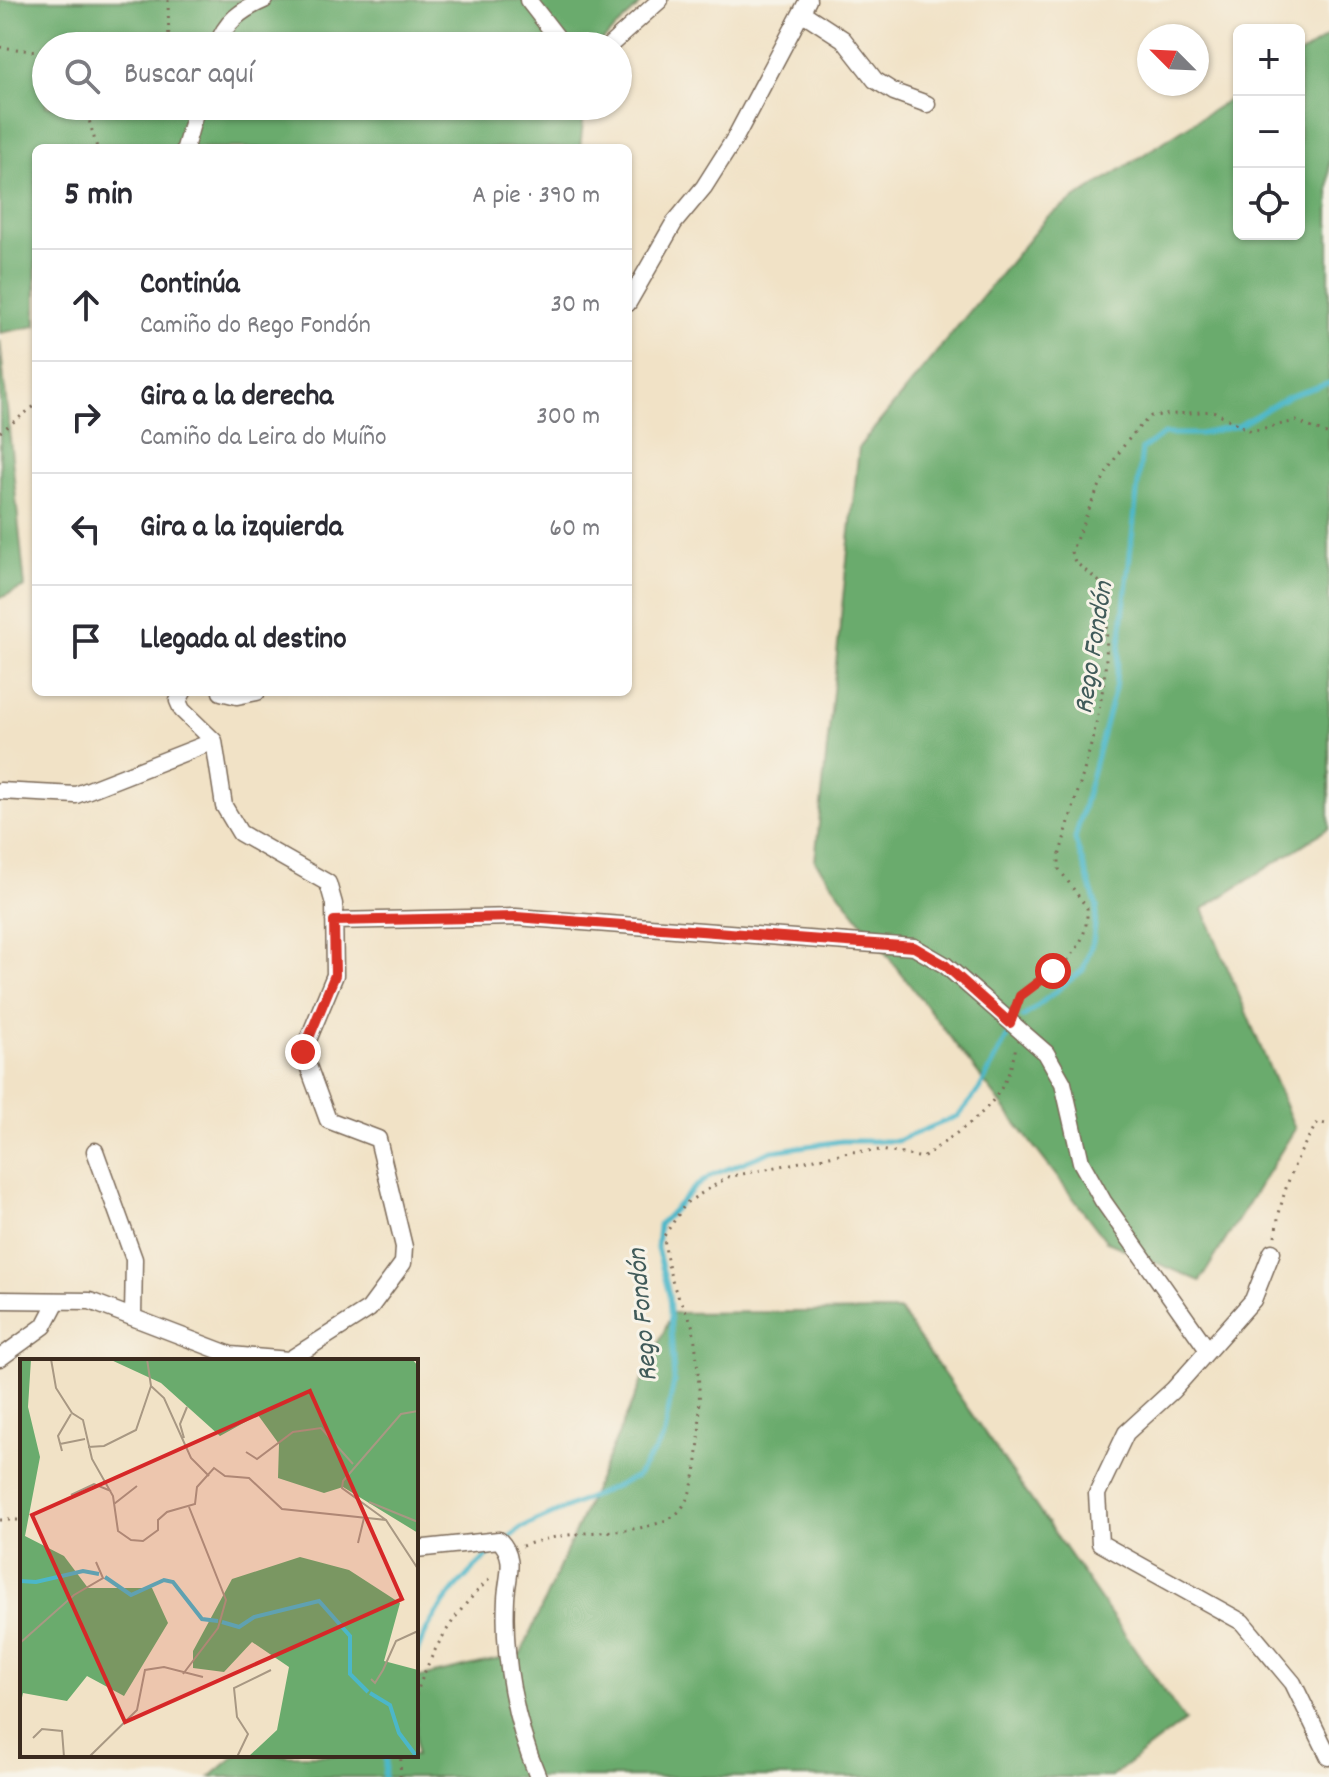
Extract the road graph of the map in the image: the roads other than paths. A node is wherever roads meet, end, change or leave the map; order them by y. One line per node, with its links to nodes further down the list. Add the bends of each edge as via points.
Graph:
1 (264, 0): 5 (street, via 245,8)
2 (528, 0): 6 (street)
3 (660, 0): 7 (street)
4 (806, 6): 8 (street, via 843,39 875,80); 11 (street, via 735,138 674,223)
5 (222, 32)
6 (553, 32)
7 (625, 32)
8 (927, 104)
9 (193, 120): 10 (street)
10 (186, 144)
11 (632, 296)
12 (181, 696): 13 (street, via 182,710)
13 (214, 741): 14 (street, via 76,795); 15 (street, via 224,806 240,833 328,883)
14 (0, 791)
15 (334, 921): 21 (street, via 516,917 914,947 945,965 1046,1053 1063,1083 1081,1162); 24 (street, via 335,975 303,1052 328,1120 378,1139 404,1247 403,1263 369,1309)
16 (95, 1151): 20 (street, via 134,1259)
17 (1272, 1252): 21 (street, via 1253,1300)
18 (0, 1300): 19 (street)
19 (57, 1301): 20 (street, via 90,1301); 22 (street, via 44,1326)
20 (133, 1317): 23 (street, via 231,1355)
21 (1208, 1350): 26 (street, via 1126,1433 1097,1494 1100,1543 1242,1622 1293,1683)
22 (0, 1358)
23 (277, 1359)
24 (291, 1359)
25 (418, 1549): 27 (street, via 499,1540 510,1555 505,1600 510,1675 524,1745)
26 (1329, 1757)
27 (538, 1777)

